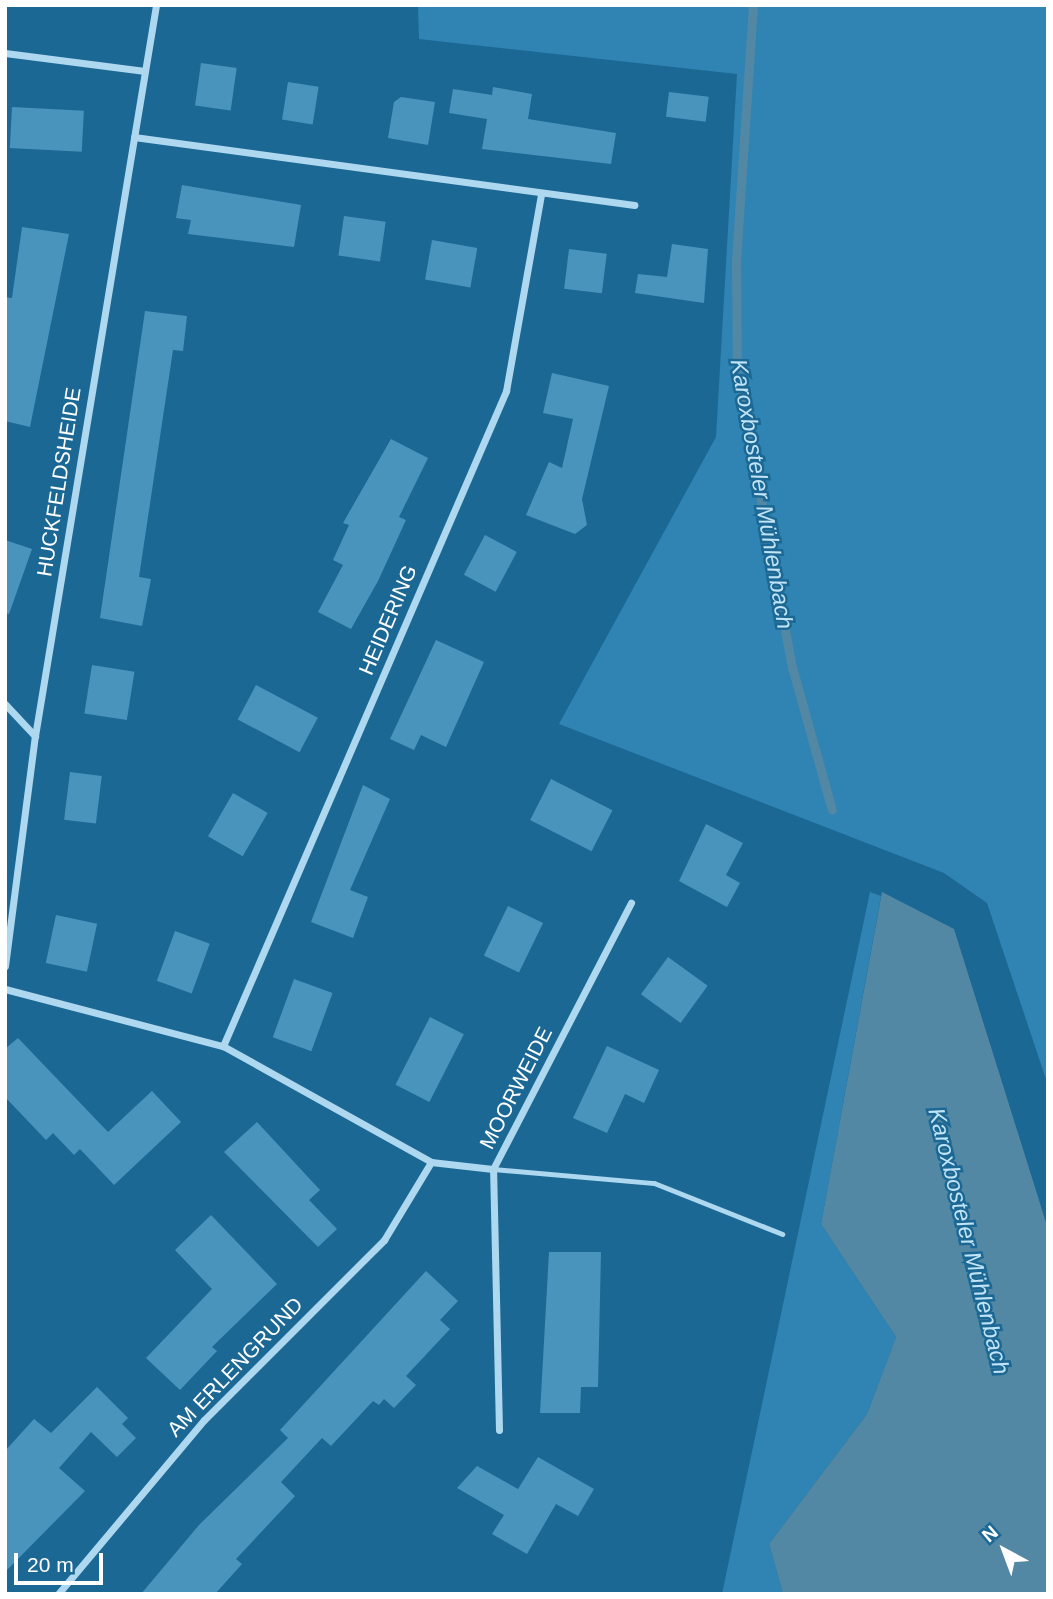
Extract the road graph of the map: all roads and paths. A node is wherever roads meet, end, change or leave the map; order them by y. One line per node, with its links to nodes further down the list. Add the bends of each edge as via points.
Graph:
1 (156, 5): 3 (street, HUCKFELDSHEIDE)
2 (5, 53): 3 (street)
3 (145, 71): 4 (street, HUCKFELDSHEIDE)
4 (134, 137): 5 (street); 8 (street, HUCKFELDSHEIDE)
5 (541, 194): 6 (street); 12 (street, HEIDERING, via 506,391)
6 (634, 205)
7 (5, 704): 8 (street)
8 (35, 736): 10 (street, HUCKFELDSHEIDE)
9 (631, 903): 14 (street, MOORWEIDE)
10 (5, 966)
11 (5, 989): 12 (street)
12 (223, 1046): 13 (street)
13 (431, 1161): 14 (street); 17 (street, AM ERLENGRUND, via 384,1240 204,1420)
14 (493, 1169): 15 (lane, via 654,1183); 16 (street, MOORWEIDE)
15 (782, 1234)
16 (499, 1430)
17 (58, 1594)

